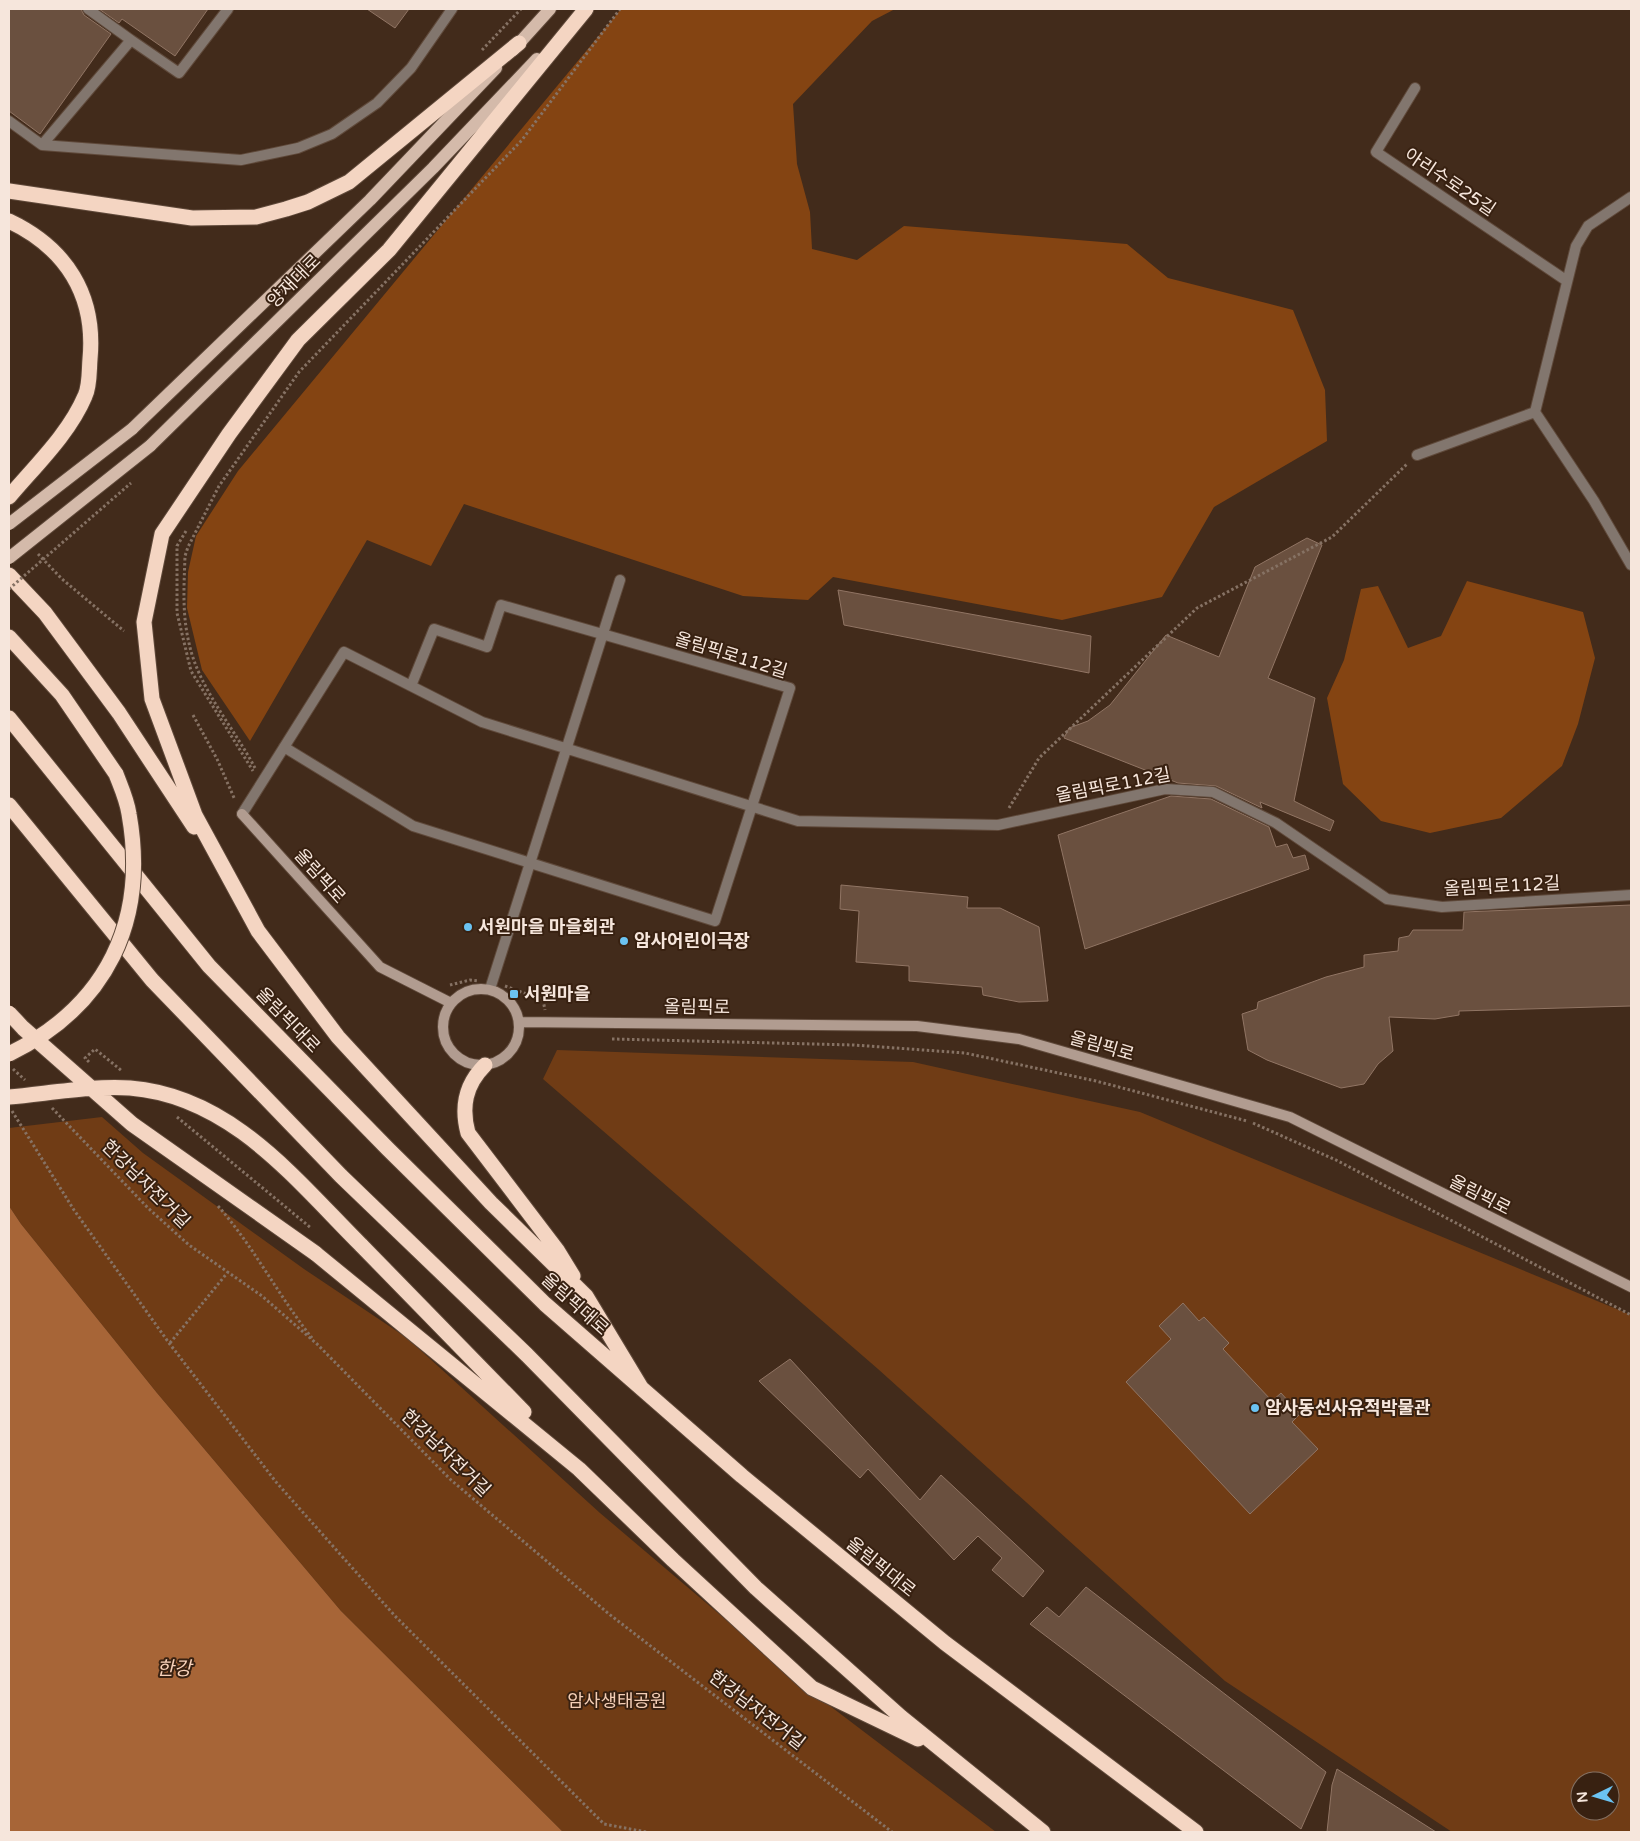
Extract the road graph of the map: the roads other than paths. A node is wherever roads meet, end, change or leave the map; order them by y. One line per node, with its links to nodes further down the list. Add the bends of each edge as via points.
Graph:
1 (88, 9): 6 (street)
2 (228, 9): 6 (street, via 179,74)
3 (452, 9): 10 (street, via 411,68 377,103 332,134 298,148 241,160)
4 (550, 9): 7 (main road, 양재대로)
5 (586, 9): 19 (main road, 양재대로, bridge, via 432,168 150,446); 33 (highway, via 389,250 298,340 229,434 162,534 144,622 152,699 195,815)
6 (130, 40): 10 (street)
7 (519, 43): 11 (highway, via 349,182 286,209 256,217 192,218); 18 (main road, 양재대로, bridge, via 370,200 132,429)
8 (1415, 88): 14 (street, 아리수로25길, via 1376,152)
9 (9, 121): 10 (street)
10 (42, 145)
11 (9, 191)
12 (1631, 197): 14 (street, via 1588,226 1576,246)
13 (9, 221): 17 (highway, via 44,242 79,286 88,309 92,337 86,395 67,427)
14 (1568, 281): 15 (street)
15 (1535, 412): 16 (street); 20 (street)
16 (1417, 455)
17 (9, 496)
18 (9, 524)
19 (9, 558)
20 (1631, 565)
21 (9, 575): 33 (highway, via 45,613 120,712 182,812)
22 (620, 580): 23 (street)
23 (603, 633): 25 (street, 올림픽로112길, via 500,605 487,647 434,629); 28 (street); 30 (street, 올림픽로112길, via 790,688)
24 (9, 637): 39 (highway, bridge, via 62,695 116,774 129,812 134,851 134,885 128,919 100,980 52,1029)
25 (411, 686): 27 (street, 올림픽로112길, via 344,652); 28 (street, 올림픽로112길, via 482,722)
26 (9, 718): 44 (highway, 올림픽대로, via 209,966 545,1304)
27 (284, 747): 31 (street, 올림픽로112길); 32 (street, 올림픽로112길, via 414,826)
28 (566, 749): 30 (street, 올림픽로112길); 32 (street)
29 (9, 805): 46 (highway, via 152,980 341,1176 527,1355 756,1588 900,1718)
30 (752, 807): 32 (street, 올림픽로112길, via 715,921); 34 (street, 올림픽로112길, via 798,821 998,825 1165,789 1185,789 1213,792 1276,823 1387,899 1442,907)
31 (242, 814): 36 (main road, 올림픽로, via 380,967)
32 (531, 862): 35 (street)
33 (223, 869): 43 (highway, via 258,931 338,1037 490,1203)
34 (1631, 895)
35 (491, 986): 36 (main road, via 469,990); 38 (main road, via 510,1001)
36 (451, 1003): 40 (main road, via 443,1028 446,1041 461,1059)
37 (9, 1013): 45 (highway, bridge, via 132,1124 316,1253)
38 (520, 1022): 40 (main road, via 515,1046 507,1056); 42 (main road, 올림픽로, via 917,1026 1019,1039 1290,1117)
39 (9, 1054)
40 (484, 1065): 43 (highway, via 474,1076 465,1097 464,1117 468,1133 557,1250)
41 (13, 1103): 45 (highway, bridge, via 130,1088 172,1096 207,1109 246,1133 361,1245)
42 (1631, 1287)
43 (586, 1296): 44 (highway)
44 (642, 1389): 48 (highway, 올림픽대로, via 945,1643)
45 (579, 1469): 46 (highway, via 812,1688)
46 (944, 1752): 47 (highway)
47 (1044, 1832)
48 (1196, 1832)

